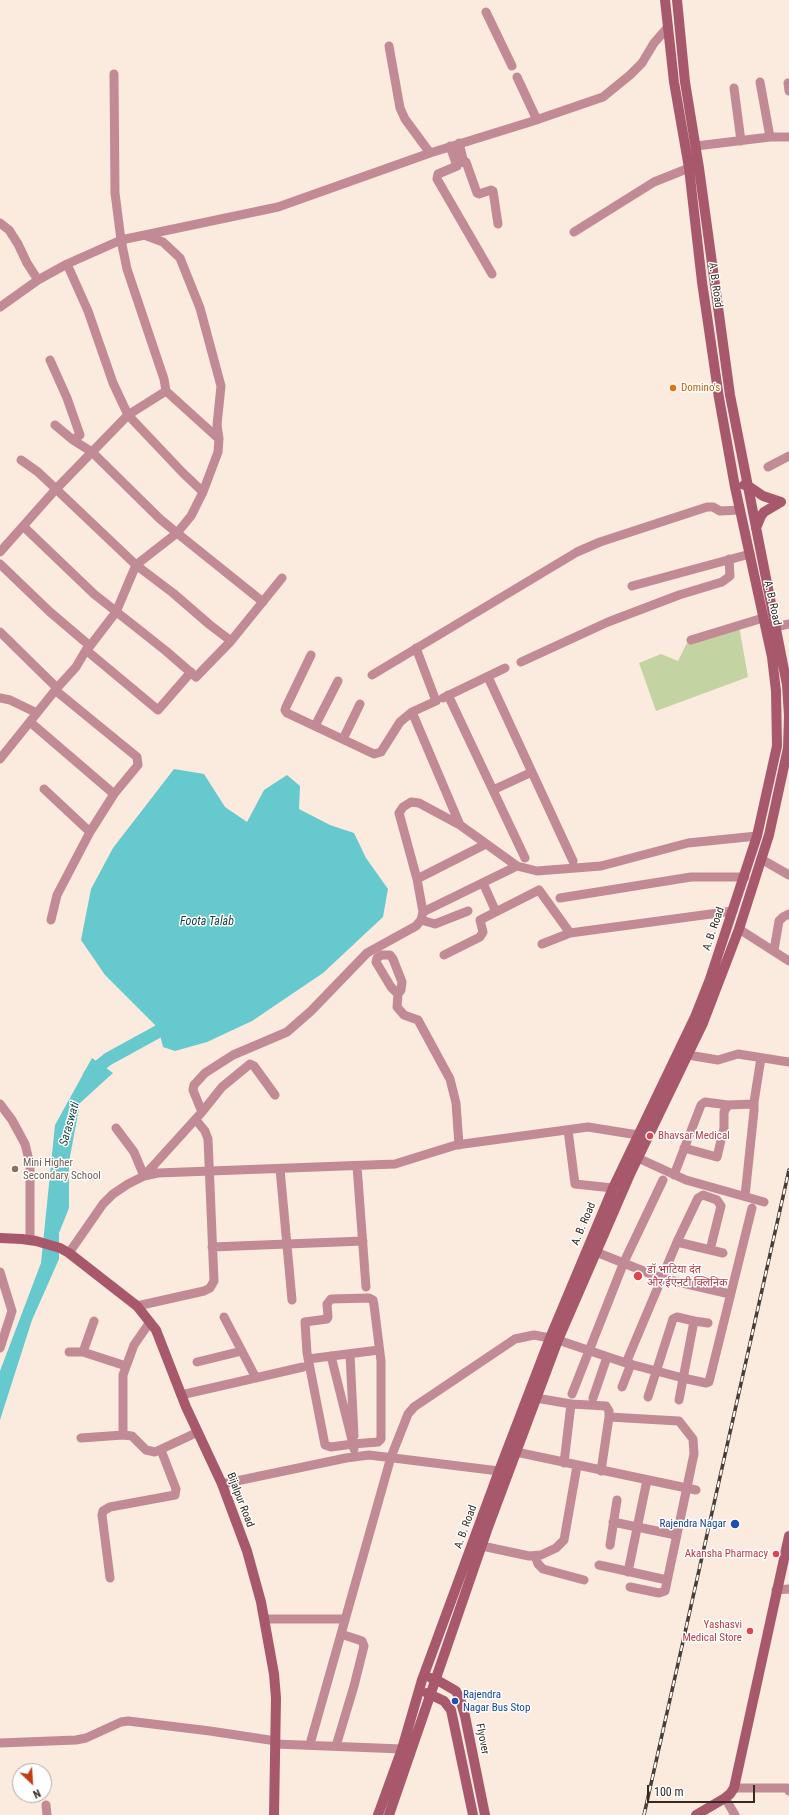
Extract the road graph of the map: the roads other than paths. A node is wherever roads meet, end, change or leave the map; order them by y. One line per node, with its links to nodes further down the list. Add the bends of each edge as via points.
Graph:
1 (665, 0): 4 (main road, A. B. Road)
2 (677, 0): 5 (main road, A. B. Road)
3 (486, 12): 8 (street)
4 (668, 27): 6 (main road, A. B. Road); 15 (street, via 642,63 603,97)
5 (682, 44): 6 (main road); 20 (main road, A. B. Road)
6 (670, 45): 23 (main road, A. B. Road)
7 (388, 46): 21 (street, via 404,119)
8 (512, 66)
9 (114, 74): 28 (street, via 115,193)
10 (517, 77): 15 (street)
11 (760, 82): 16 (street)
12 (789, 84): 14 (street)
13 (734, 88): 18 (street)
14 (789, 91)
15 (537, 120): 19 (street)
16 (770, 137): 17 (street); 18 (street)
17 (789, 137)
18 (742, 141): 20 (street)
19 (455, 144): 21 (street); 22 (street)
20 (696, 146): 43 (main road, A. B. Road, via 730,395)
21 (430, 152): 27 (street, via 278,207)
22 (460, 164): 25 (street, via 466,162 477,193 494,191); 30 (street, via 438,174 437,179)
23 (689, 168): 26 (street, via 654,182); 44 (main road, A. B. Road, via 702,282)
24 (0, 223): 31 (street, via 9,230)
25 (498, 224)
26 (574, 232)
27 (143, 235): 28 (street); 37 (street, via 163,242 180,258 200,308 221,386 217,425)
28 (121, 240): 29 (street); 34 (street, via 127,269)
29 (67, 264): 31 (street); 35 (street)
30 (492, 274)
31 (38, 280): 32 (street)
32 (0, 307)
33 (50, 360): 38 (street, via 80,435)
34 (166, 391): 35 (street); 37 (street)
35 (128, 415): 39 (street); 46 (street)
36 (55, 425): 38 (street)
37 (219, 439): 46 (street, via 218,452)
38 (73, 440): 39 (street)
39 (92, 452): 45 (street); 52 (street)
40 (789, 456): 42 (street)
41 (21, 460): 45 (street)
42 (768, 467)
43 (747, 485): 44 (main road); 47 (main road, A. B. Road); 50 (main road, via 763,496 781,502 760,516)
44 (735, 487): 48 (main road, A. B. Road)
45 (56, 489): 49 (street); 57 (street)
46 (203, 492): 52 (street, via 191,516)
47 (752, 507): 48 (main road); 50 (main road, A. B. Road)
48 (740, 510): 51 (main road, A. B. Road); 69 (street, via 720,511 707,507 600,542 578,552)
49 (24, 527): 53 (street); 61 (street)
50 (756, 528): 51 (main road); 64 (main road, A. B. Road)
51 (744, 530): 54 (main road, A. B. Road)
52 (177, 533): 57 (street); 60 (street)
53 (0, 552)
54 (750, 554): 55 (street); 62 (main road, A. B. Road)
55 (729, 559): 59 (street); 71 (street, via 730,576 722,582 678,595 608,622)
56 (0, 564): 68 (street)
57 (136, 565): 61 (street); 67 (street)
58 (282, 578): 60 (street)
59 (632, 586)
60 (263, 602): 67 (street)
61 (116, 612): 68 (street); 73 (street)
62 (763, 618): 66 (street); 96 (main road, A. B. Road, via 772,657 778,720 777,746)
63 (789, 624): 64 (street)
64 (776, 627): 99 (main road, A. B. Road, via 787,685 788,748 769,835)
65 (0, 632): 77 (street)
66 (691, 640)
67 (231, 641): 73 (street, via 196,677)
68 (88, 648): 73 (street, via 158,710); 77 (street, via 76,667)
69 (416, 648): 74 (street); 82 (street)
70 (311, 655): 87 (street, via 285,710 287,714)
71 (521, 662)
72 (505, 668): 75 (street)
73 (191, 672)
74 (372, 675)
75 (488, 677): 79 (street); 90 (street)
76 (338, 681): 87 (street)
77 (56, 689): 85 (street); 93 (street, via 137,758 138,765)
78 (0, 690): 81 (street)
79 (448, 696): 82 (street); 92 (street)
80 (0, 698): 81 (street)
81 (10, 700): 85 (street)
82 (436, 701): 84 (street)
83 (360, 704): 88 (street)
84 (412, 712): 88 (street, via 400,722 381,752 374,754); 94 (street)
85 (37, 713): 86 (street)
86 (30, 722): 89 (street); 93 (street)
87 (315, 726): 88 (street)
88 (343, 740)
89 (0, 759)
90 (532, 772): 92 (street); 100 (street)
91 (44, 789): 95 (street)
92 (493, 790): 98 (street)
93 (114, 794): 95 (street)
94 (460, 825): 97 (street); 104 (street, via 419,803 411,802 398,813)
95 (90, 832): 112 (street, via 57,895)
96 (757, 836): 101 (street, via 688,843 601,866 538,871); 103 (main road, A. B. Road)
97 (486, 844): 101 (street); 104 (street)
98 (525, 858)
99 (761, 859): 102 (street); 113 (main road, A. B. Road)
100 (573, 861)
101 (517, 866): 105 (street)
102 (789, 875)
103 (745, 877): 106 (street, via 691,877); 108 (main road, A. B. Road)
104 (417, 879): 111 (street)
105 (483, 883): 109 (street); 111 (street)
106 (560, 898)
107 (468, 911): 111 (street, via 435,924)
108 (733, 911): 114 (street); 131 (main road, A. B. Road, via 695,1017)
109 (496, 912): 114 (street, via 538,890); 117 (street, via 480,920 483,932 480,937)
110 (789, 914): 116 (street, via 779,921)
111 (422, 916): 127 (street, via 416,926 367,953 311,1012 287,1032 233,1055 205,1073 194,1085 193,1090)
112 (51, 920)
113 (739, 929): 116 (street); 120 (main road, A. B. Road)
114 (570, 933): 115 (street)
115 (542, 944)
116 (774, 950): 118 (street)
117 (444, 955)
118 (789, 961)
119 (398, 994): 132 (street, via 397,1007 400,1012 418,1020 450,1079 456,1103)
120 (688, 1055): 121 (street, via 718,1060 734,1054); 134 (main road, A. B. Road)
121 (761, 1058): 122 (street); 126 (street)
122 (789, 1062)
123 (275, 1095): 127 (street, via 250,1064 222,1087)
124 (0, 1104): 146 (street, via 25,1144 30,1164)
125 (728, 1104): 126 (street); 133 (street, via 705,1102 701,1105); 133 (street, via 724,1112 724,1128 717,1157)
126 (754, 1104): 142 (street)
127 (202, 1112): 128 (street)
128 (196, 1120): 137 (street, via 207,1134); 139 (street)
129 (116, 1128): 139 (street, via 134,1152)
130 (568, 1130): 131 (street, via 588,1127); 132 (street); 141 (street, via 575,1184)
131 (638, 1135): 141 (main road, A. B. Road)
132 (459, 1145): 135 (street, via 395,1164)
133 (684, 1148): 138 (street)
134 (638, 1158): 138 (street); 152 (main road, A. B. Road)
135 (357, 1166): 136 (street); 147 (street)
136 (280, 1169): 137 (street); 149 (street)
137 (209, 1171): 139 (street); 150 (street)
138 (674, 1175): 142 (street)
139 (144, 1176): 153 (street, via 123,1187 103,1204)
140 (663, 1180): 155 (street)
141 (613, 1188): 167 (main road, A. B. Road)
142 (745, 1196): 143 (street)
143 (764, 1202)
144 (752, 1208): 159 (street)
145 (0, 1238): 146 (main road, Bijalpur Road)
146 (33, 1241): 153 (main road, Bijalpur Road)
147 (363, 1241): 149 (street); 158 (street)
148 (677, 1242): 151 (street); 151 (street, via 698,1198 703,1195 719,1201 721,1206); 157 (street)
149 (287, 1244): 150 (street); 160 (street)
150 (212, 1247): 161 (street, via 214,1282 210,1288)
151 (710, 1250): 154 (street)
152 (596, 1252): 155 (street); 167 (main road, A. B. Road)
153 (69, 1253): 161 (main road, Bijalpur Road)
154 (723, 1253)
155 (624, 1262): 157 (street); 171 (street)
156 (0, 1272): 168 (street, via 12,1311)
157 (662, 1278): 159 (street); 179 (street)
158 (366, 1287)
159 (730, 1294): 183 (street, via 710,1380 706,1383)
160 (292, 1300)
161 (137, 1306): 165 (main road, Bijalpur Road)
162 (224, 1317): 170 (street)
163 (694, 1320): 166 (street); 181 (street, via 677,1317 673,1319); 183 (street)
164 (94, 1321): 173 (street)
165 (150, 1322): 180 (street, via 134,1344); 186 (main road, Bijalpur Road, via 156,1330)
166 (708, 1323)
167 (554, 1339): 171 (street); 188 (main road, A. B. Road); 199 (street, via 534,1335 516,1339 414,1407 408,1414); 202 (main road, A. B. Road)
168 (0, 1348)
169 (379, 1350): 174 (street); 178 (street, via 373,1300 331,1299 327,1304 327,1319 305,1322); 197 (street, via 381,1439)
170 (242, 1351): 177 (street); 182 (street)
171 (589, 1351): 176 (street); 185 (street)
172 (69, 1352): 173 (street)
173 (83, 1352): 180 (street)
174 (350, 1354): 175 (street); 197 (street)
175 (332, 1356): 178 (street); 197 (street)
176 (607, 1357): 179 (street); 189 (street)
177 (197, 1362)
178 (306, 1363): 182 (street); 197 (street, via 325,1445)
179 (628, 1363): 181 (street); 184 (street)
180 (126, 1366): 194 (street, via 122,1380)
181 (656, 1370): 183 (street); 187 (street)
182 (256, 1378): 186 (street)
183 (683, 1378): 190 (street)
184 (622, 1387)
185 (572, 1394)
186 (181, 1395): 193 (main road, Bijalpur Road)
187 (648, 1397)
188 (536, 1398): 191 (street); 198 (main road, A. B. Road)
189 (593, 1398)
190 (679, 1400)
191 (571, 1404): 192 (street, via 606,1406); 200 (street)
192 (609, 1417): 203 (street); 206 (street, via 679,1421 693,1439 694,1445)
193 (198, 1432): 196 (street); 205 (main road, Bijalpur Road)
194 (124, 1435): 195 (street); 196 (street, via 136,1438 150,1452)
195 (81, 1438)
196 (161, 1450): 218 (street, via 176,1489 175,1495 106,1509 102,1515)
197 (355, 1451): 199 (street); 205 (street)
198 (516, 1452): 200 (street); 214 (main road, A. B. Road)
199 (391, 1457): 202 (street); 225 (street)
200 (564, 1463): 201 (street)
201 (577, 1466): 203 (street); 215 (street, via 564,1540 556,1548)
202 (499, 1471): 227 (main road, A. B. Road)
203 (601, 1471): 204 (street)
204 (647, 1480): 206 (street); 210 (street)
205 (222, 1484): 224 (main road, Bijalpur Road, via 247,1551)
206 (686, 1488): 207 (street); 211 (street)
207 (696, 1490)
208 (617, 1500): 209 (street)
209 (613, 1522): 210 (street); 213 (street)
210 (637, 1526): 211 (street); 217 (street)
211 (676, 1535): 220 (street)
212 (789, 1536): 223 (main road)
213 (610, 1545)
214 (482, 1546): 215 (street); 228 (main road, A. B. Road)
215 (535, 1556): 219 (street, via 540,1566 546,1570)
216 (599, 1565): 217 (street)
217 (628, 1572): 220 (street)
218 (110, 1578)
219 (584, 1580)
220 (667, 1580): 221 (street, via 662,1593)
221 (630, 1587)
222 (789, 1589): 223 (street)
223 (776, 1590): 237 (main road)
224 (264, 1619): 225 (street); 232 (main road, Bijalpur Road, via 275,1682)
225 (345, 1619): 226 (street)
226 (341, 1634): 233 (street); 234 (street, via 362,1641 364,1646)
227 (423, 1676): 228 (main road, Flyover); 229 (main road, A. B. Road)
228 (437, 1680): 230 (main road, A. B. Road); 245 (main road, Flyover, via 456,1691 460,1699)
229 (419, 1691): 230 (main road); 235 (main road, A. B. Road)
230 (432, 1695): 243 (main road); 244 (main road, via 444,1701 451,1710)
231 (0, 1743): 232 (street, via 76,1740 128,1721 210,1731)
232 (276, 1743): 233 (street); 241 (main road, Bijalpur Road)
233 (310, 1744): 234 (street)
234 (336, 1746): 235 (street)
235 (402, 1749): 242 (main road, A. B. Road)
236 (788, 1787): 237 (street)
237 (734, 1788): 238 (main road)
238 (725, 1798): 246 (main road); 247 (street)
239 (46, 1805): 240 (street)
240 (47, 1815)
241 (274, 1815)
242 (378, 1815)
243 (389, 1815)
244 (473, 1815)
245 (484, 1815)
246 (696, 1815)
247 (735, 1815)

